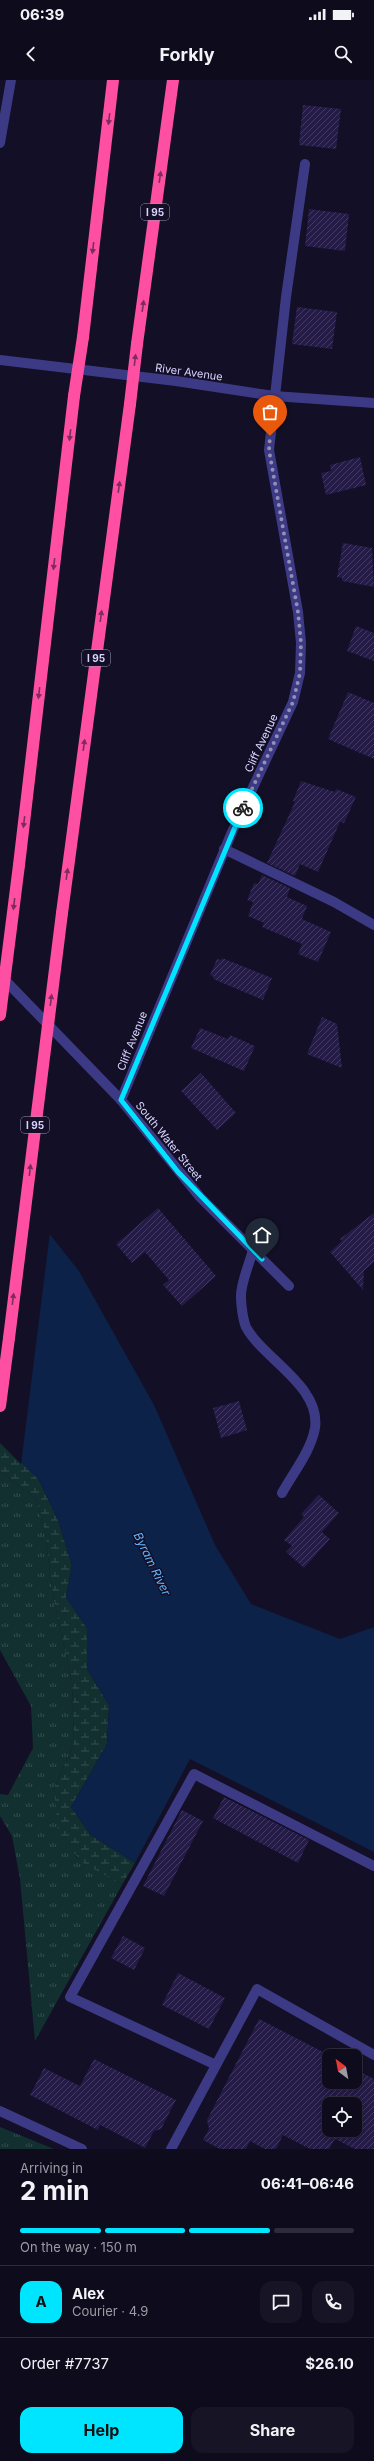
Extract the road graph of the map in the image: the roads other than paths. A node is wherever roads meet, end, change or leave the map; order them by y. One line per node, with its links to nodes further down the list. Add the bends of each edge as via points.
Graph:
1 (11, 80): 4 (street)
2 (113, 80): 12 (highway, one-way to 12, bridge)
3 (173, 80): 16 (highway, I 95, one-way to 3, bridge, via 62,913)
4 (0, 142)
5 (305, 164): 7 (street, Cliff Avenue)
6 (0, 360): 7 (street, River Avenue)
7 (274, 396): 8 (street, River Avenue); 9 (street, Cliff Avenue, via 269,450 298,612 300,673 293,702)
8 (374, 403)
9 (224, 849): 10 (street, via 334,902); 13 (street, Cliff Avenue)
10 (374, 925)
11 (0, 974): 13 (street, South Water Street)
12 (0, 1015)
13 (121, 1100): 14 (street, South Water Street, via 178,1172)
14 (253, 1250): 15 (street, South Water Street); 17 (street, via 240,1296 246,1326 258,1344 293,1377 313,1410 315,1427 309,1445)
15 (289, 1286)
16 (0, 1406)
17 (282, 1493)
18 (374, 1866): 20 (street, via 194,1774 70,1997)
19 (374, 2055): 20 (street, via 257,1989)
20 (216, 2065): 23 (street)
21 (0, 2111): 22 (street)
22 (82, 2149)
23 (172, 2149)

